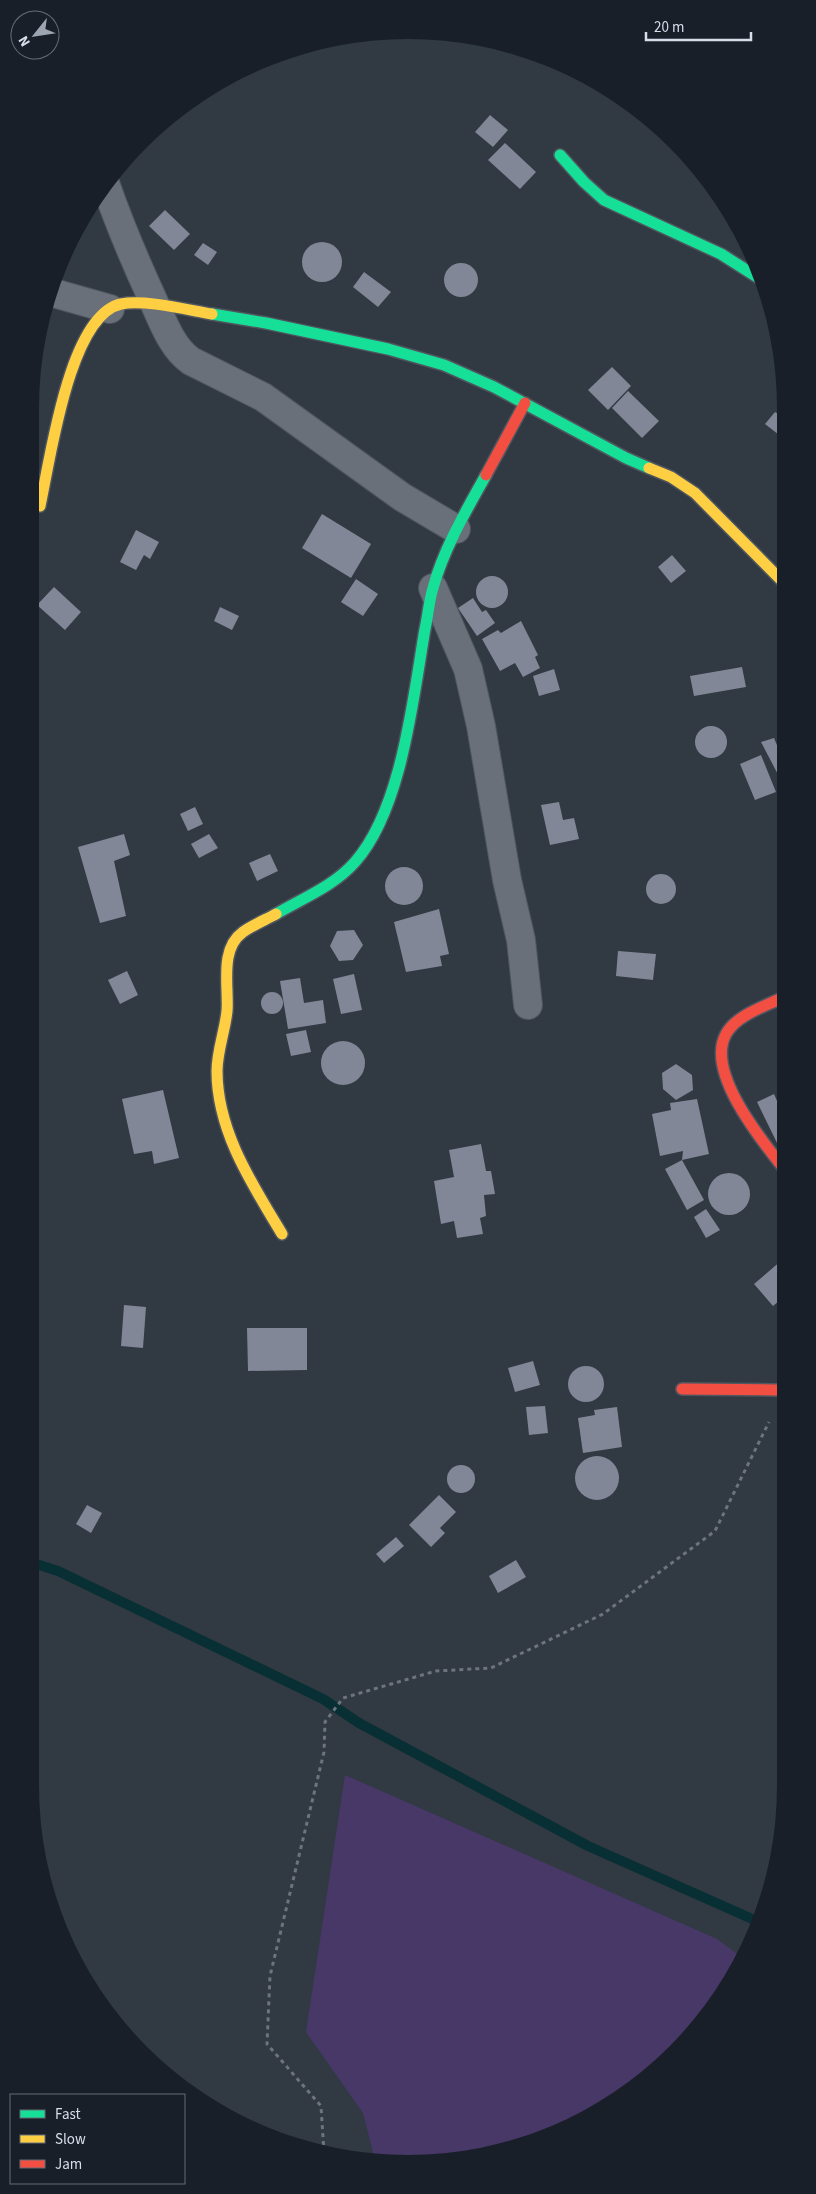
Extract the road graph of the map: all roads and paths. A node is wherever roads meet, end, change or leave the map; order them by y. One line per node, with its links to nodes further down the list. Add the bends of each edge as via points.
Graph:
1 (560, 155): 3 (street, via 604,200 721,254)
2 (108, 193): 5 (street, via 125,240)
3 (752, 273)
4 (57, 294): 6 (street)
5 (155, 304): 6 (street, via 121,304); 7 (street, via 388,349 444,365); 9 (street, via 182,355 191,362 263,397 402,497)
6 (110, 309): 8 (street, via 82,344 69,374)
7 (525, 403): 9 (street); 10 (street, via 695,492)
8 (40, 506)
9 (456, 529): 11 (street)
10 (777, 576)
11 (433, 588): 13 (street, via 470,678 481,726 507,880 521,940); 15 (street, via 406,734 384,815 375,834 355,862 336,880 241,933 230,946 227,957 227,1007 217,1070 221,1111 243,1163)
12 (777, 1001): 14 (street, via 740,1021 726,1034 722,1048 724,1068 734,1096 754,1131)
13 (528, 1005)
14 (777, 1160)
15 (282, 1234)
16 (682, 1389): 17 (street)
17 (777, 1390)
18 (772, 1415): 19 (path, via 715,1531 603,1614 491,1668 436,1671 343,1698 325,1722 324,1752 270,1976 267,2044 321,2106)
19 (324, 2145)

